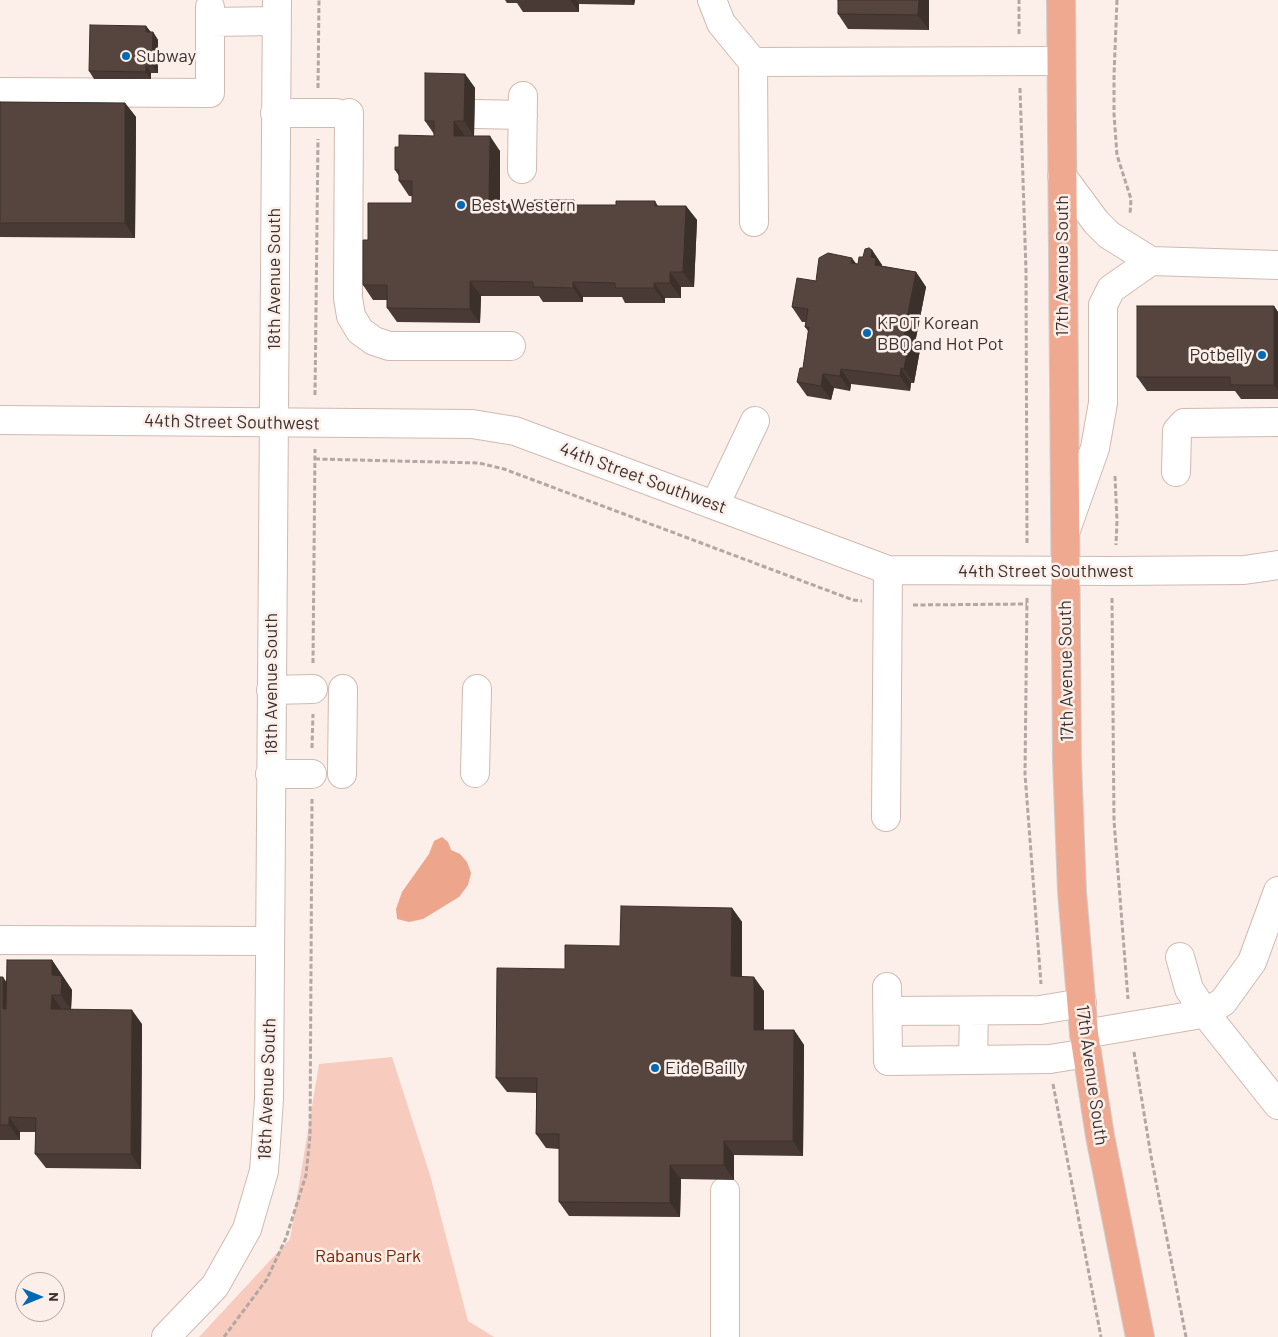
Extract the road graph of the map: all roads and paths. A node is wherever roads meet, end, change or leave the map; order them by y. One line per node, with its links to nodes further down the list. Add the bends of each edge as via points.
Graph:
1 (318, 0): 12 (path)
2 (712, 0): 9 (street, via 721,22)
3 (1020, 0): 7 (path)
4 (1061, 0): 8 (main road, 17th Avenue South)
5 (1117, 0): 17 (path, via 1114,114 1117,155 1131,198)
6 (276, 10): 10 (street, via 210,15 210,93); 11 (street, 18th Avenue South)
7 (1020, 61): 8 (street); 9 (street); 29 (path)
8 (1061, 61): 15 (main road, 17th Avenue South)
9 (753, 62): 16 (street)
10 (0, 92)
11 (276, 113): 12 (street); 23 (street, 18th Avenue South)
12 (334, 113): 19 (street, via 348,298 351,316 360,331 389,346); 24 (path)
13 (475, 114): 14 (street, via 523,105)
14 (522, 170)
15 (1062, 176): 17 (street, via 1096,222 1109,235); 30 (main road, 17th Avenue South)
16 (754, 222)
17 (1140, 255): 18 (street); 30 (street, via 1111,289 1103,305 1103,403 1095,448)
18 (1278, 264)
19 (511, 346)
20 (0, 420): 23 (street, 44th Street Southwest)
21 (754, 421): 28 (street)
22 (1278, 422): 27 (street, via 1184,423 1177,432)
23 (273, 423): 24 (street, 44th Street Southwest); 39 (street, 18th Avenue South)
24 (315, 424): 25 (path); 28 (street, 44th Street Southwest, via 472,424 515,431)
25 (315, 459): 35 (path, via 479,463 504,469 853,600); 36 (path)
26 (1115, 472): 33 (path)
27 (1176, 472)
28 (715, 505): 32 (street, 44th Street Southwest)
29 (1028, 523)
30 (1065, 533): 34 (main road, 17th Avenue South)
31 (1278, 565): 33 (street, 44th Street Southwest, via 1244,570)
32 (888, 570): 34 (street, 44th Street Southwest); 35 (street)
33 (1114, 571): 34 (street, 44th Street Southwest); 53 (path, via 1114,821)
34 (1065, 572): 49 (main road, 17th Avenue South, via 1072,892)
35 (887, 603): 44 (street); 50 (path, via 1027,604 1025,774)
36 (313, 689): 39 (street); 41 (path)
37 (343, 689): 42 (street)
38 (477, 689): 43 (street)
39 (271, 690): 40 (street, 18th Avenue South)
40 (270, 774): 41 (street); 47 (street, 18th Avenue South)
41 (312, 774)
42 (342, 774)
43 (476, 774)
44 (886, 817)
45 (1278, 891): 52 (street, via 1252,962 1223,1002)
46 (0, 940): 47 (street)
47 (269, 941): 59 (street, 18th Avenue South, via 269,1099 264,1172 246,1229 214,1286)
48 (1180, 957): 52 (street, via 1189,989)
49 (1082, 1003): 50 (street); 54 (main road, 17th Avenue South)
50 (1043, 1009): 51 (street)
51 (974, 1010): 56 (street); 56 (street, via 887,999 888,1061)
52 (1205, 1013): 53 (street); 57 (street)
53 (1131, 1026): 54 (street); 63 (path, via 1151,1156)
54 (1086, 1043): 55 (street); 62 (main road, 17th Avenue South, via 1100,1136)
55 (1050, 1059): 56 (street); 61 (path)
56 (973, 1060)
57 (1278, 1105)
58 (725, 1191): 60 (street)
59 (166, 1337)
60 (725, 1337)
61 (1101, 1337)
62 (1140, 1337)
63 (1186, 1337)

